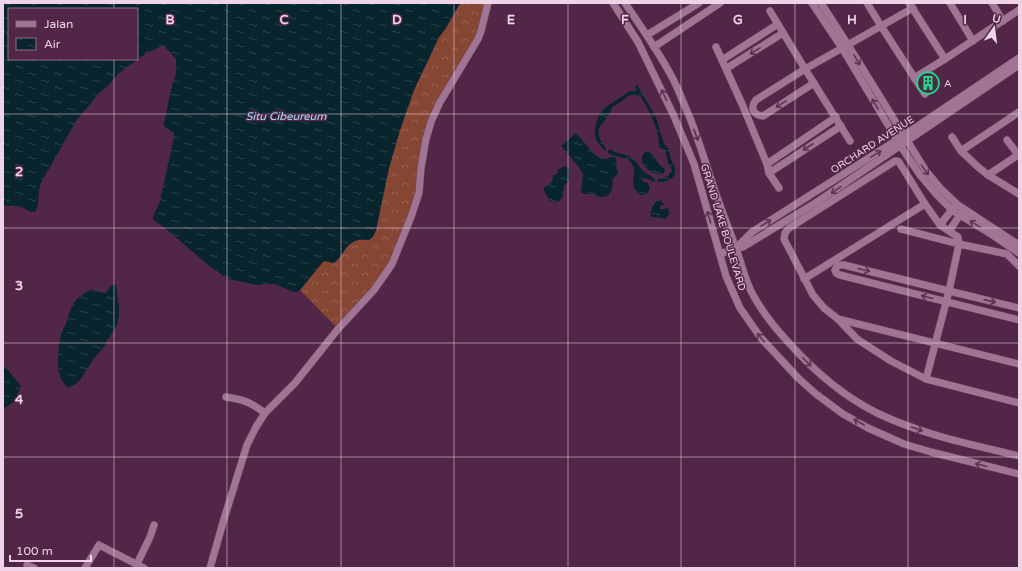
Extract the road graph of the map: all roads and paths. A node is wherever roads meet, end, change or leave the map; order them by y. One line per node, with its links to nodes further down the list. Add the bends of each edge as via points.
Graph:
1 (488, 3): 75 (street, via 482,31 439,104 432,122 426,139 419,192 392,264 374,290 295,383)
2 (614, 3): 18 (street, GRAND LAKE BOULEVARD)
3 (625, 3): 15 (street, GRAND LAKE BOULEVARD)
4 (699, 3): 20 (street)
5 (720, 3): 22 (street)
6 (812, 3): 24 (street)
7 (821, 3): 24 (street)
8 (867, 3): 17 (street)
9 (950, 3): 21 (street)
10 (992, 3): 14 (street)
11 (911, 6): 17 (street); 26 (street)
12 (1019, 10): 14 (street)
13 (770, 11): 16 (street)
14 (1003, 21): 21 (street)
15 (638, 23): 18 (street); 20 (street, GRAND LAKE BOULEVARD)
16 (778, 24): 19 (street); 27 (street)
17 (881, 26): 24 (street); 33 (street)
18 (630, 29): 32 (street, GRAND LAKE BOULEVARD)
19 (783, 33): 30 (street, one-way to 30); 31 (street)
20 (647, 36): 22 (street, GRAND LAKE BOULEVARD)
21 (973, 41): 26 (street)
22 (654, 47): 28 (street, GRAND LAKE BOULEVARD)
23 (716, 47): 27 (street)
24 (845, 47): 31 (street); 43 (street)
25 (1019, 58): 34 (street, ORCHARD AVENUE)
26 (945, 59): 33 (street)
27 (722, 60): 30 (street)
28 (663, 63): 32 (street); 60 (street, GRAND LAKE BOULEVARD, one-way to 60, via 676,85 690,119)
29 (1019, 66): 34 (street, ORCHARD AVENUE)
30 (727, 68): 46 (street)
31 (805, 69): 35 (street); 35 (street, one-way to 31, via 763,116 753,111 756,100)
32 (652, 70): 62 (street, GRAND LAKE BOULEVARD, one-way to 32, via 694,164)
33 (914, 78): 36 (street)
34 (993, 79): 43 (street, ORCHARD AVENUE)
35 (814, 84): 38 (street)
36 (925, 94)
37 (1019, 112): 44 (street)
38 (836, 117): 39 (street); 46 (street)
39 (841, 126): 42 (street); 47 (street, one-way to 47)
40 (952, 137): 44 (street)
41 (1007, 140): 45 (street)
42 (850, 141)
43 (902, 141): 52 (street, via 920,175 937,195); 60 (street, ORCHARD AVENUE, via 817,202 743,247)
44 (961, 151): 48 (street)
45 (1019, 156): 48 (street)
46 (767, 164): 47 (street)
47 (769, 173): 49 (street)
48 (988, 175): 50 (street)
49 (779, 188)
50 (1019, 194)
51 (925, 204): 55 (street); 64 (street); 64 (street, via 899,162 893,162 785,233 784,240)
52 (954, 207): 53 (street); 54 (street); 55 (street)
53 (964, 209): 54 (street); 59 (street)
54 (960, 215): 57 (street); 61 (street, one-way to 54)
55 (940, 225): 57 (street)
56 (901, 229): 58 (street)
57 (949, 232): 58 (street, via 958,237)
58 (959, 244): 63 (street, via 1007,254); 65 (street)
59 (1019, 245)
60 (736, 248): 62 (street, ORCHARD AVENUE); 76 (street, GRAND LAKE BOULEVARD, one-way to 76, via 751,291 773,326 828,381 853,399 909,427)
61 (1019, 253)
62 (720, 254): 77 (street, GRAND LAKE BOULEVARD, one-way to 62, via 904,444 868,428 816,394 781,360 747,319 726,276)
63 (1019, 266)
64 (804, 279): 68 (street, via 824,308)
65 (949, 291): 66 (street); 66 (street, one-way to 65, via 840,275 835,270 838,265 844,265); 67 (street, one-way to 67)
66 (946, 302): 69 (street); 70 (street)
67 (1019, 308)
68 (838, 319): 70 (street); 72 (street, via 857,339)
69 (1019, 320)
70 (936, 342): 71 (street); 72 (street)
71 (1019, 364)
72 (926, 379): 74 (street)
73 (226, 397): 75 (street, via 247,401)
74 (1019, 403)
75 (265, 413): 82 (street, via 247,445)
76 (1019, 456)
77 (1019, 474)
78 (154, 525): 79 (street)
79 (137, 564): 80 (street, via 99,545); 81 (street)
80 (85, 568)
81 (144, 568)
82 (210, 568)

